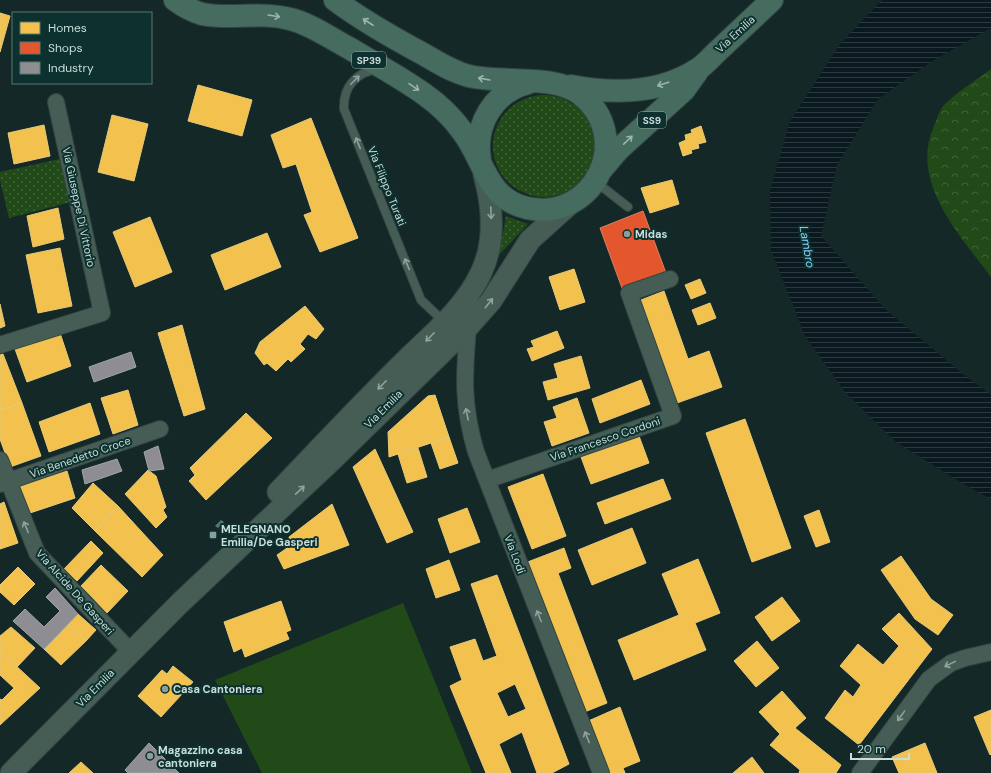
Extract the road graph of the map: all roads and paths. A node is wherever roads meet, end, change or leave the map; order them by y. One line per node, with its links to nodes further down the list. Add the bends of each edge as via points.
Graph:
1 (175, 0): 5 (main road, SP39, via 186,8 203,14)
2 (256, 0): 5 (main road, SP39, via 237,11)
3 (335, 0): 8 (main road, SP39, one-way to 3, via 492,80 455,71 398,40)
4 (772, 0): 7 (main road, Via Emilia / SS9)
5 (221, 15): 6 (main road, SP39, one-way to 6, via 262,14 290,19 327,36)
6 (384, 69): 11 (main road, SP39, one-way to 11, via 420,91 443,110 462,131); 16 (lane, Via Filippo Turati, one-way to 6, via 438,316 422,300 344,109 347,89 354,79 370,70)
7 (699, 69): 9 (main road, Via Emilia / SS9, one-way to 9, via 672,81 637,90 605,92); 12 (main road, Via Emilia / SS9, one-way to 7, via 619,149 684,90)
8 (537, 81): 9 (main road, SP39); 11 (main road, SP39, via 518,86 501,96 488,110 480,128 478,148)
9 (565, 85): 12 (main road, SP39, via 580,93 601,119 606,135 606,152)
10 (56, 102): 18 (street, Via Giuseppe Di Vittorio, via 102,313)
11 (483, 171): 13 (main road, SP39, via 498,193 525,208 556,209); 16 (street, Via Emilia, one-way to 16, via 492,212 488,253 474,287)
12 (599, 175): 13 (main road, SP39, via 584,194); 14 (lane)
13 (571, 203): 17 (street, Via Emilia, one-way to 13, via 494,296 530,240)
14 (628, 207)
15 (670, 279): 21 (street, Via Francesco Cordoni, via 629,293 673,416)
16 (449, 318): 23 (street, Via Emilia, one-way to 23, via 312,456)
17 (468, 327): 21 (street, Via Lodi, one-way to 17, via 465,405 464,370); 23 (street, Via Emilia, one-way to 17)
18 (0, 345)
19 (160, 430): 22 (street, Via Benedetto Croce)
20 (0, 460): 22 (street, Via Alcide De Gasperi)
21 (487, 480): 27 (street, Via Lodi, one-way to 21)
22 (4, 483): 24 (street, Via Alcide De Gasperi, one-way to 22, via 37,552)
23 (180, 603): 24 (street, Via Emilia)
24 (131, 652): 26 (street, Via Emilia)
25 (987, 652): 28 (street, one-way to 28, via 951,663 929,679)
26 (11, 773)
27 (602, 773)
28 (860, 773)

